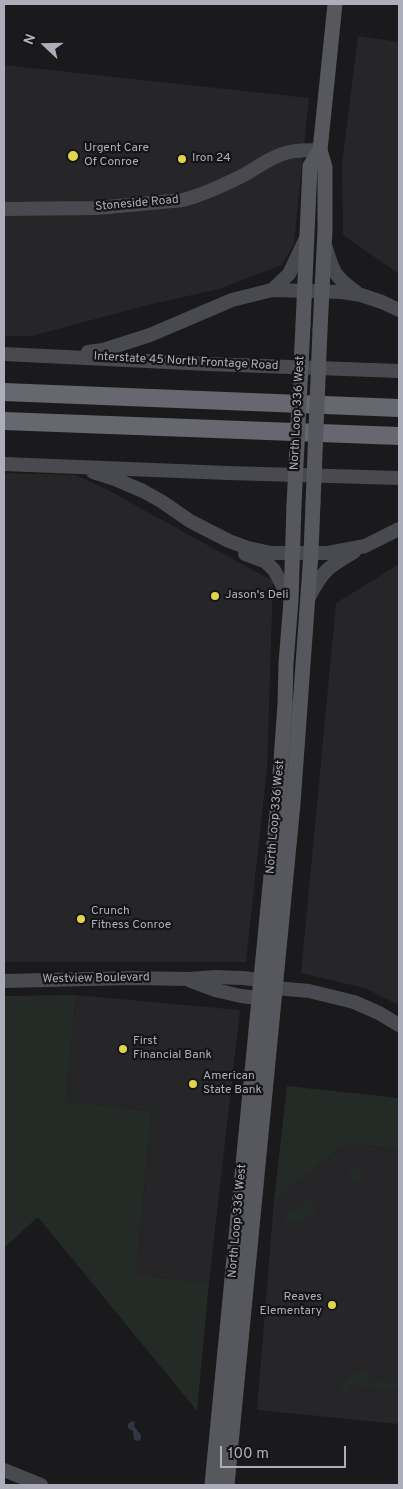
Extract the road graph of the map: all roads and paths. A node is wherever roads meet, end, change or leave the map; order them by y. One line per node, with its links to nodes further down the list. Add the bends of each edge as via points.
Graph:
1 (335, 4): 2 (main road, North Loop 336 West)
2 (320, 150): 3 (main road, Stoneside Road, via 300,150 274,157 242,176 183,200 97,208); 4 (main road, North Loop 336 West, via 310,166); 5 (main road, North Loop 336 West, via 325,167)
3 (4, 209)
4 (306, 238): 6 (main road, via 289,274); 7 (main road, North Loop 336 West)
5 (324, 244): 8 (main road, North Loop 336 West); 9 (main road, via 336,275)
6 (272, 290): 7 (main road); 12 (main road, via 232,300 103,350)
7 (304, 291): 8 (main road); 24 (main road, North Loop 336 West, bridge)
8 (322, 291): 9 (main road); 25 (main road, North Loop 336 West, bridge)
9 (361, 295): 10 (main road)
10 (399, 310)
11 (4, 354): 12 (main road, Interstate 45 North Frontage Road)
12 (58, 356): 13 (main road, Interstate 45 North Frontage Road)
13 (399, 370)
14 (4, 392): 15 (highway)
15 (399, 408)
16 (4, 421): 17 (highway)
17 (399, 436)
18 (4, 464): 19 (main road)
19 (73, 466): 20 (main road); 21 (main road, via 115,478 143,491)
20 (399, 478)
21 (190, 521): 24 (main road, via 248,548); 26 (main road, via 212,543 266,562 274,570)
22 (399, 528): 23 (main road)
23 (365, 546): 25 (main road); 27 (main road, via 323,573)
24 (291, 553): 25 (main road); 26 (main road, North Loop 336 West)
25 (311, 553): 27 (main road, North Loop 336 West)
26 (290, 601): 29 (main road, North Loop 336 West, via 278,797)
27 (306, 602): 31 (main road, North Loop 336 West, via 293,804)
28 (188, 980): 29 (main road, Westview Boulevard, via 216,977); 30 (main road, Westview Boulevard); 32 (main road, Westview Boulevard, via 215,990)
29 (260, 980): 31 (main road, Westview Boulevard); 32 (main road, North Loop 336 West)
30 (4, 981)
31 (276, 988): 32 (main road); 33 (main road, Westview Boulevard, via 341,998); 34 (main road, North Loop 336 West)
32 (259, 998): 34 (main road, North Loop 336 West)
33 (399, 1025)
34 (245, 1224): 37 (main road, North Loop 336 West); 38 (main road, North Loop 336 West)
35 (4, 1470): 36 (main road)
36 (42, 1485)
37 (212, 1485)
38 (227, 1485)

